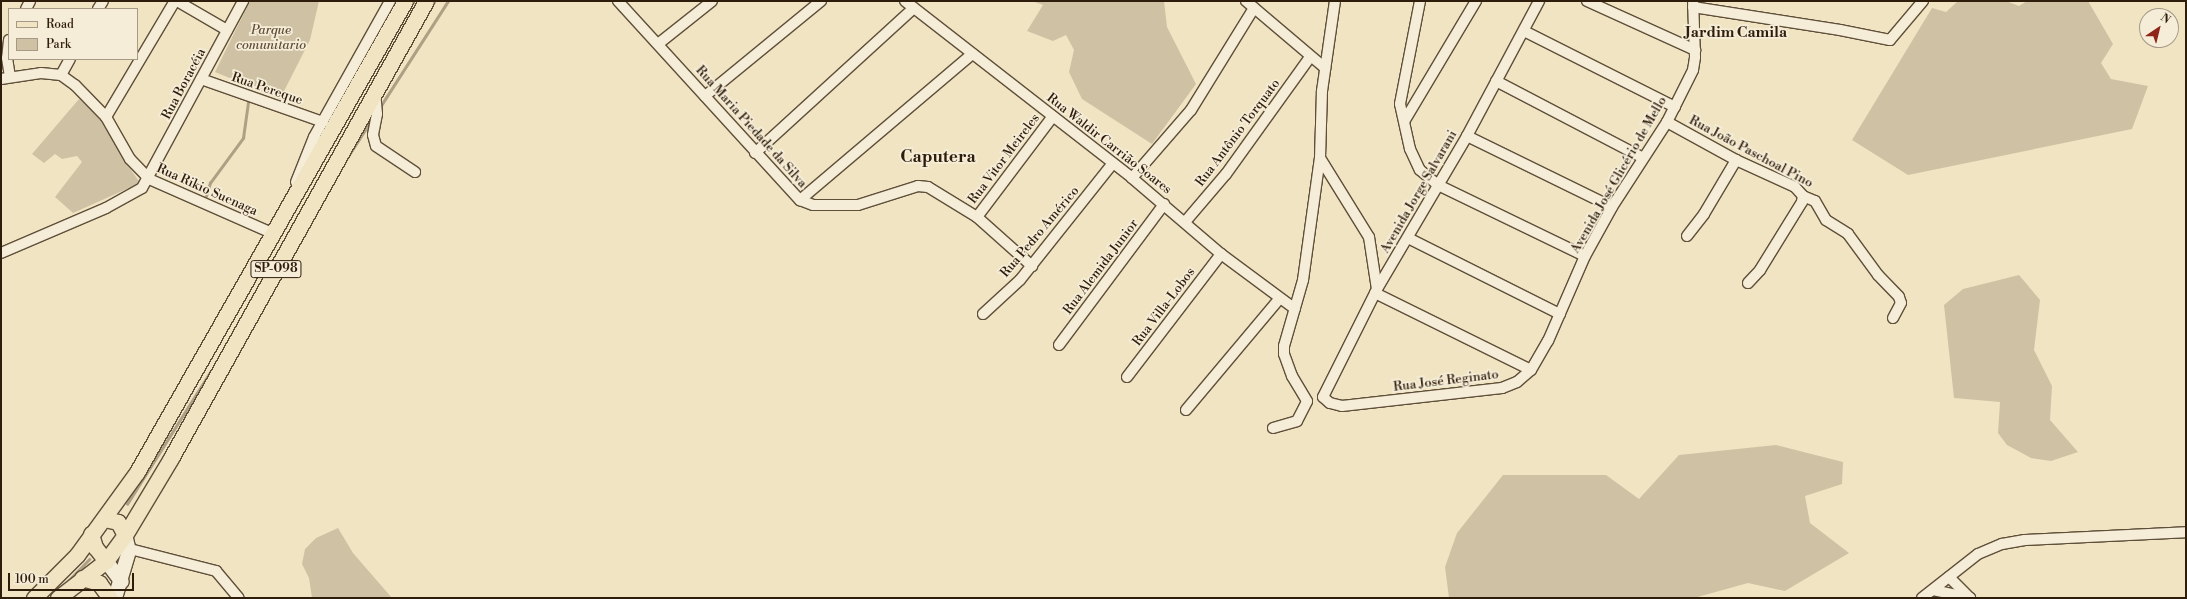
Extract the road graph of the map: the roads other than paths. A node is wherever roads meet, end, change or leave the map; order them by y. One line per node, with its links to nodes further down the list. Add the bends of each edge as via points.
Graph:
1 (176, 1): 19 (street); 36 (street)
2 (243, 1): 19 (street, Rua Boracéia)
3 (390, 1): 38 (street)
4 (405, 1): 54 (main road, SP-098)
5 (426, 1): 32 (main road, SP-098)
6 (618, 1): 21 (street, Rua Maria Piedade da Silva)
7 (712, 1): 21 (street)
8 (821, 1): 33 (street)
9 (905, 1): 18 (street, Rua Waldir Carrião Soares)
10 (1335, 1): 27 (street)
11 (1420, 1): 37 (street, via 1400,102)
12 (1476, 1): 37 (street)
13 (1539, 1): 20 (street, Avenida Jorge Salvarani)
14 (1588, 1): 23 (street)
15 (1923, 1): 17 (street, via 1890,40)
16 (1250, 4): 25 (street); 47 (street, via 1191,110)
17 (1693, 4): 23 (street, Avenida José Glicério de Mello)
18 (914, 8): 24 (street, Rua Waldir Carrião Soares); 41 (street)
19 (228, 30): 30 (street, Rua Boracéia)
20 (1524, 31): 31 (street, Avenida Jorge Salvarani); 34 (street)
21 (658, 44): 33 (street, Rua Maria Piedade da Silva)
22 (8, 49): 29 (street)
23 (1695, 50): 34 (street, Avenida José Glicério de Mello, via 1693,70)
24 (972, 54): 35 (street, Rua Waldir Carrião Soares); 51 (street)
25 (1310, 57): 27 (street); 56 (street, Rua Antônio Torquato, via 1226,174)
26 (69, 60): 28 (street)
27 (1325, 68): 42 (street)
28 (61, 75): 29 (street, via 41,73); 36 (street, Rua Rikio Suenaga, via 75,85)
29 (5, 78)
30 (201, 79): 38 (street, Rua Pereque); 48 (street, Rua Boracéia)
31 (1496, 81): 40 (street, Avenida Jorge Salvarani); 43 (street)
32 (375, 91): 46 (street, via 377,114 373,134 376,146); 75 (main road, SP-098)
33 (705, 96): 41 (street, Rua Maria Piedade da Silva)
34 (1675, 107): 39 (street, Avenida José Glicério de Mello)
35 (1053, 116): 45 (street, Rua Waldir Carrião Soares); 55 (street, Rua Vitor Meireles)
36 (106, 117): 48 (street, Rua Rikio Suenaga, via 130,159)
37 (1405, 120): 49 (street, via 1410,150 1420,170)
38 (323, 122): 54 (street, via 308,148)
39 (1667, 122): 43 (street, Avenida José Glicério de Mello); 44 (street, Rua João Paschoal Pino)
40 (1467, 136): 49 (street, Avenida Jorge Salvarani); 53 (street)
41 (755, 153): 51 (street, Rua Maria Piedade da Silva)
42 (1320, 158): 65 (street, via 1369,237); 67 (street, via 1303,280)
43 (1644, 158): 53 (street, Avenida José Glicério de Mello)
44 (1736, 160): 50 (street, Rua João Paschoal Pino, via 1795,187); 58 (street, via 1704,214)
45 (1113, 163): 47 (street, Rua Waldir Carrião Soares); 63 (street, Rua Pedro Américo)
46 (415, 172)
47 (1132, 178): 52 (street, Rua Waldir Carrião Soares)
48 (149, 179): 57 (street, Rua Rikio Suenaga); 60 (street, Rua Boracéia, via 142,188 124,200)
49 (1438, 185): 59 (street, Avenida Jorge Salvarani); 62 (street)
50 (1803, 196): 64 (street, via 1802,202 1760,270); 70 (street, Rua João Paschoal Pino, via 1815,201 1826,220 1848,234 1878,276 1899,297 1900,303)
51 (800, 200): 55 (street, Rua Maria Piedade da Silva, via 813,205 858,205 918,186 928,187)
52 (1164, 204): 56 (street, Rua Waldir Carrião Soares); 72 (street, Rua Alemida Junior)
53 (1612, 207): 62 (street, Avenida José Glicério de Mello)
54 (285, 214): 57 (main road, SP-098)
55 (977, 217): 63 (street, Rua Maria Piedade da Silva)
56 (1185, 222): 61 (street, Rua Waldir Carrião Soares)
57 (274, 234): 71 (main road, SP-098)
58 (1687, 236)
59 (1408, 238): 65 (street, Avenida Jorge Salvarani); 69 (street)
60 (1, 253)
61 (1221, 254): 66 (street, Rua Waldir Carrião Soares); 74 (street, Rua Villa-Lobos)
62 (1585, 256): 69 (street, Avenida José Glicério de Mello)
63 (1032, 266): 68 (street, Rua Pedro Américo)
64 (1748, 283)
65 (1376, 291): 73 (street); 76 (street, Avenida Jorge Salvarani)
66 (1279, 299): 67 (street, Rua Waldir Carrião Soares); 78 (street)
67 (1295, 309): 77 (street, via 1284,354 1292,376)
68 (983, 314)
69 (1560, 314): 73 (street, Rua José Reginato)
70 (1893, 318)
71 (212, 339): 75 (main road, via 200,376 204,382); 80 (main road, SP-098, via 137,472)
72 (1059, 345)
73 (1531, 370): 76 (street, Rua José Reginato, via 1516,382 1502,388 1342,406 1330,403)
74 (1127, 377)
75 (214, 381): 83 (main road, SP-098)
76 (1323, 397): 77 (street)
77 (1307, 401): 79 (street, via 1297,421)
78 (1186, 410)
79 (1274, 428)
80 (104, 519): 82 (main road, SP-098); 83 (main road, via 118,522)
81 (2186, 532): 85 (street, via 2025,540 2002,544 1978,554)
82 (91, 534): 84 (main road, via 95,547); 89 (main road, SP-098, via 62,573)
83 (127, 542): 84 (main road, SP-098); 87 (street); 93 (street, via 216,571)
84 (106, 561): 86 (main road, SP-098); 87 (street)
85 (1949, 577): 88 (street); 95 (street)
86 (82, 578): 90 (main road, SP-098); 91 (main road, via 99,583)
87 (122, 582): 92 (street)
88 (1933, 590): 94 (street); 95 (street)
89 (34, 598)
90 (58, 598)
91 (110, 598)
92 (114, 598)
93 (239, 598)
94 (1922, 598)
95 (1970, 598)

